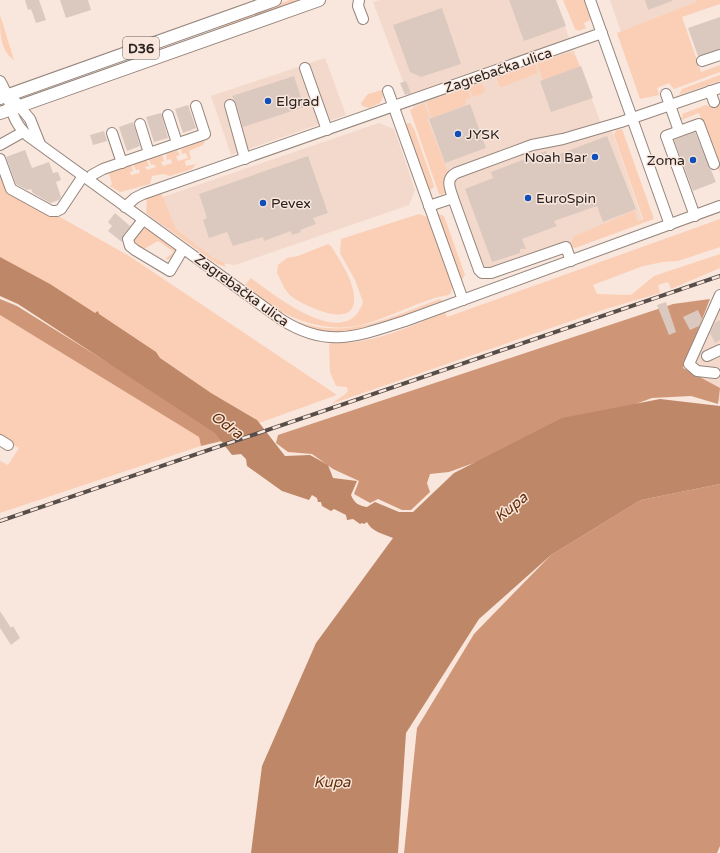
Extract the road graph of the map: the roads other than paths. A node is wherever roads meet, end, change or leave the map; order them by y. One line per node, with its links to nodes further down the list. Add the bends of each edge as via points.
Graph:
1 (275, 0): 15 (main road, D36)
2 (319, 0): 21 (main road, D36)
3 (348, 0): 5 (street)
4 (590, 0): 7 (street)
5 (359, 3): 6 (street)
6 (363, 19)
7 (602, 33): 20 (street, Zagrebačka ulica); 23 (street)
8 (720, 55): 9 (street)
9 (702, 61)
10 (305, 68): 25 (street)
11 (0, 80): 15 (street, Zagrebačka ulica)
12 (715, 89): 16 (street); 18 (street)
13 (388, 91): 20 (street)
14 (666, 94): 18 (street)
15 (4, 97): 21 (street, Zagrebačka ulica)
16 (714, 102)
17 (230, 105): 33 (street)
18 (670, 105): 23 (street); 26 (street)
19 (196, 106): 29 (street, via 205,134)
20 (394, 106): 25 (street, Zagrebačka ulica); 39 (street)
21 (10, 110): 27 (street, Zagrebačka ulica); 30 (street, Zagrebačka ulica, via 30,119)
22 (168, 115): 29 (street)
23 (632, 119): 38 (street, via 532,145 456,173 450,177 449,182); 44 (street)
24 (140, 124): 32 (street)
25 (327, 130): 33 (street, Zagrebačka ulica)
26 (679, 131): 36 (street, via 699,124); 42 (street, via 666,136)
27 (23, 132): 30 (street, Zagrebačka ulica); 31 (street)
28 (112, 133): 35 (street)
29 (178, 143): 32 (street)
30 (40, 144): 37 (street, Zagrebačka ulica)
31 (0, 145)
32 (149, 153): 35 (street)
33 (246, 158): 41 (street, Zagrebačka ulica, via 143,194)
34 (0, 159): 37 (street, via 11,189 51,211 61,209)
35 (122, 162): 37 (street)
36 (714, 164)
37 (88, 176): 41 (street, Zagrebačka ulica)
38 (453, 198): 39 (street); 46 (street, via 482,273 491,273 566,247)
39 (429, 206): 48 (street)
40 (720, 206): 42 (street, Zagrebačka ulica)
41 (125, 207): 43 (street, Zagrebačka ulica)
42 (695, 216): 44 (street, Zagrebačka ulica)
43 (143, 220): 45 (street, Zagrebačka ulica); 45 (street, via 128,239 130,246 135,250 170,271)
44 (670, 225): 46 (street, Zagrebačka ulica)
45 (183, 248): 48 (street, Zagrebačka ulica, via 282,320 299,330 319,336 360,336)
46 (571, 261): 48 (street, Zagrebačka ulica)
47 (720, 294): 51 (street, via 689,364 697,372)
48 (463, 300)
49 (720, 350): 50 (street)
50 (707, 356)
51 (716, 373)

